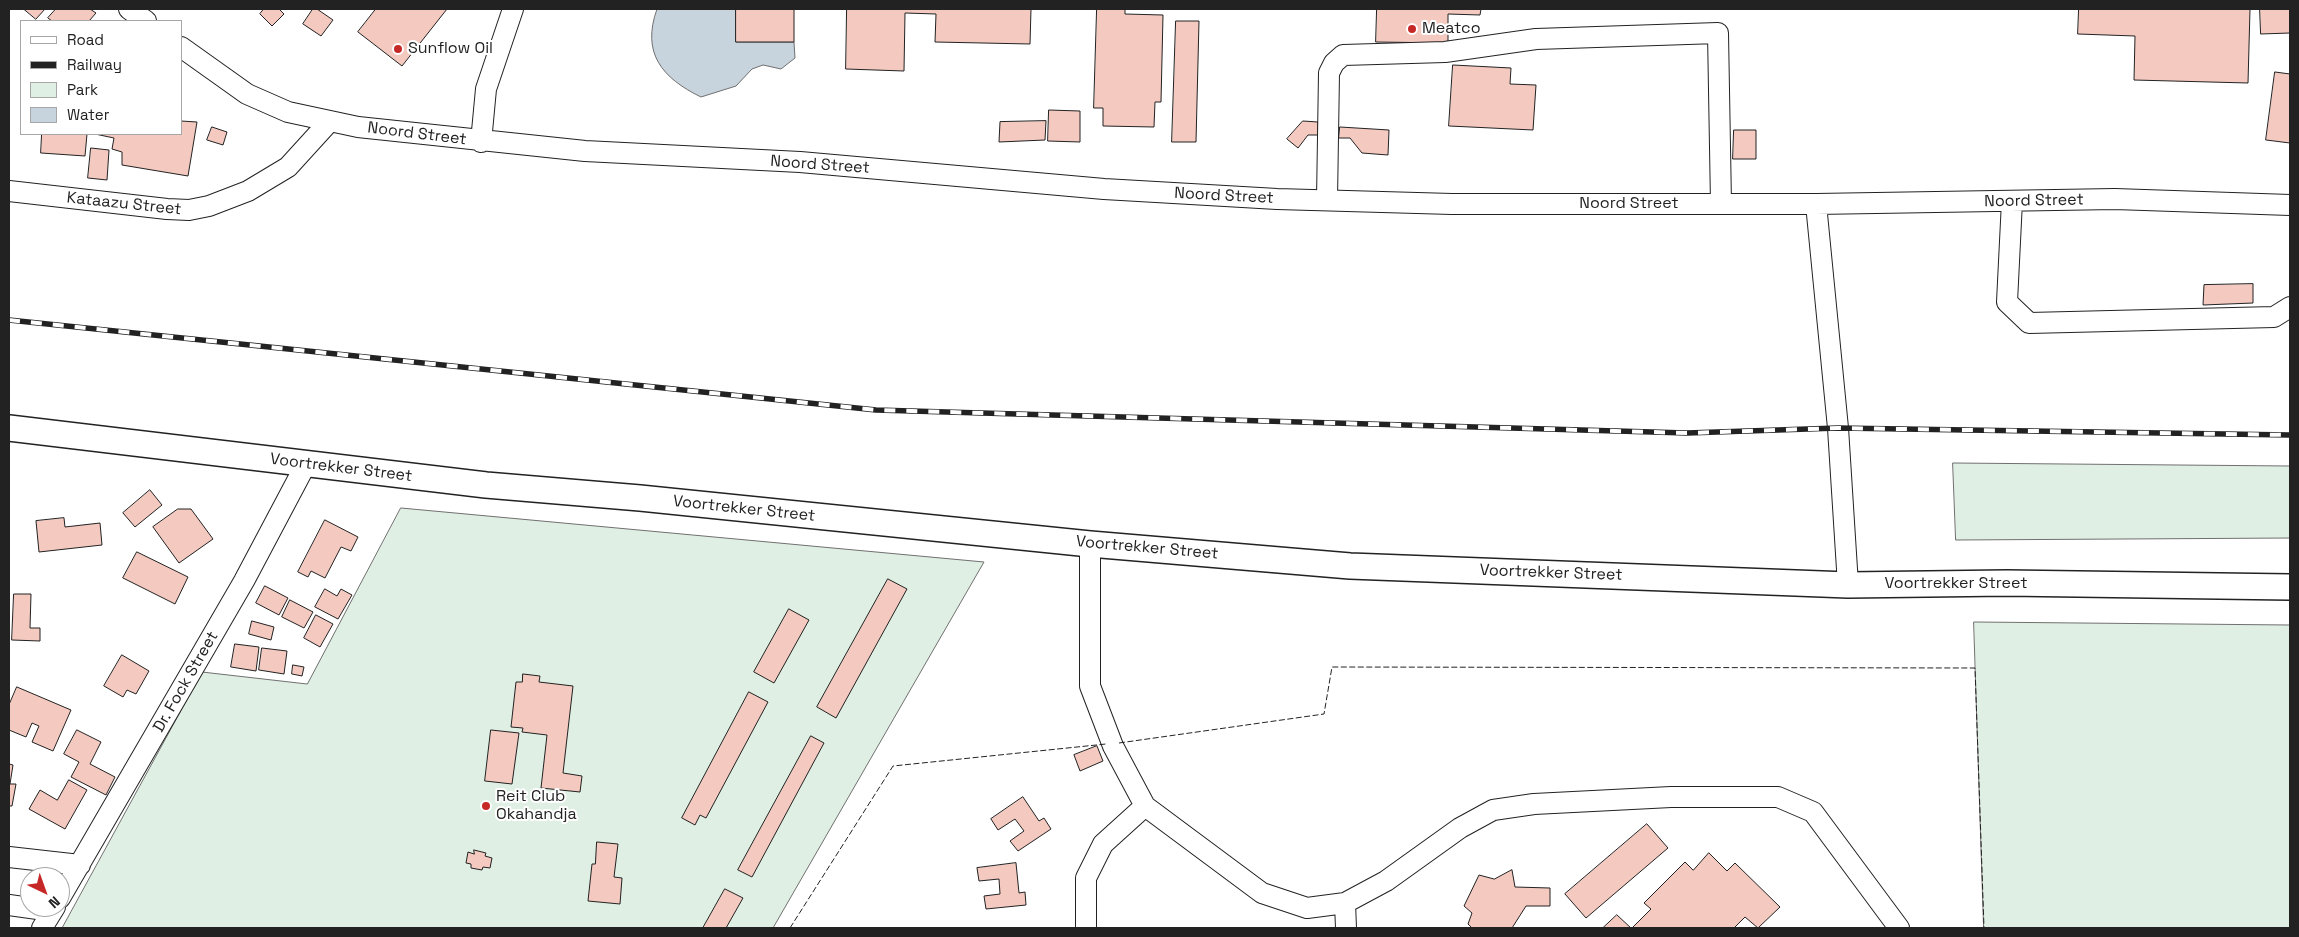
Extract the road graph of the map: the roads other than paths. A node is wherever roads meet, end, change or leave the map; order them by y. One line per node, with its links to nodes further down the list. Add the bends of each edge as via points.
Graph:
1 (129, 9): 3 (street)
2 (514, 9): 6 (street, via 486,90)
3 (145, 20)
4 (182, 47): 5 (street, Noord Street, via 269,106)
5 (329, 122): 6 (street, Noord Street); 7 (street, Kataazu Street, via 288,167 248,191 209,206 189,210 167,209)
6 (481, 142): 8 (street, Noord Street, via 585,152 800,162 1104,190)
7 (9, 191)
8 (1327, 200): 10 (street, Noord Street, via 1452,204); 10 (street, via 1329,73 1343,55 1445,52 1536,39 1718,33)
9 (2012, 201): 11 (street, Noord Street); 12 (street, Noord Street, via 2115,199); 13 (street, via 2007,302 2029,323 2274,318)
10 (1721, 204): 11 (street, Noord Street)
11 (1816, 204): 17 (street, via 1838,428)
12 (2290, 205)
13 (2290, 307)
14 (9, 428): 15 (main road, Voortrekker Street)
15 (306, 464): 16 (main road, Voortrekker Street, via 486,485); 21 (street, Dr. Fock Street, via 244,581)
16 (1090, 544): 17 (main road, Voortrekker Street, via 1350,566); 19 (street, via 1090,686 1114,746)
17 (1848, 585): 18 (main road, Voortrekker Street, via 2007,583)
18 (2290, 587)
19 (1145, 806): 23 (street, via 1262,893 1307,908); 24 (street, via 1103,844 1086,878)
20 (9, 857): 21 (street)
21 (80, 865): 22 (street, Dr. Fock Street)
22 (70, 881)
23 (1344, 903): 25 (street); 26 (street, via 1386,881 1460,828 1492,810 1534,804 1652,798 1778,797 1813,812)
24 (1086, 928)
25 (1346, 928)
26 (1899, 928)

